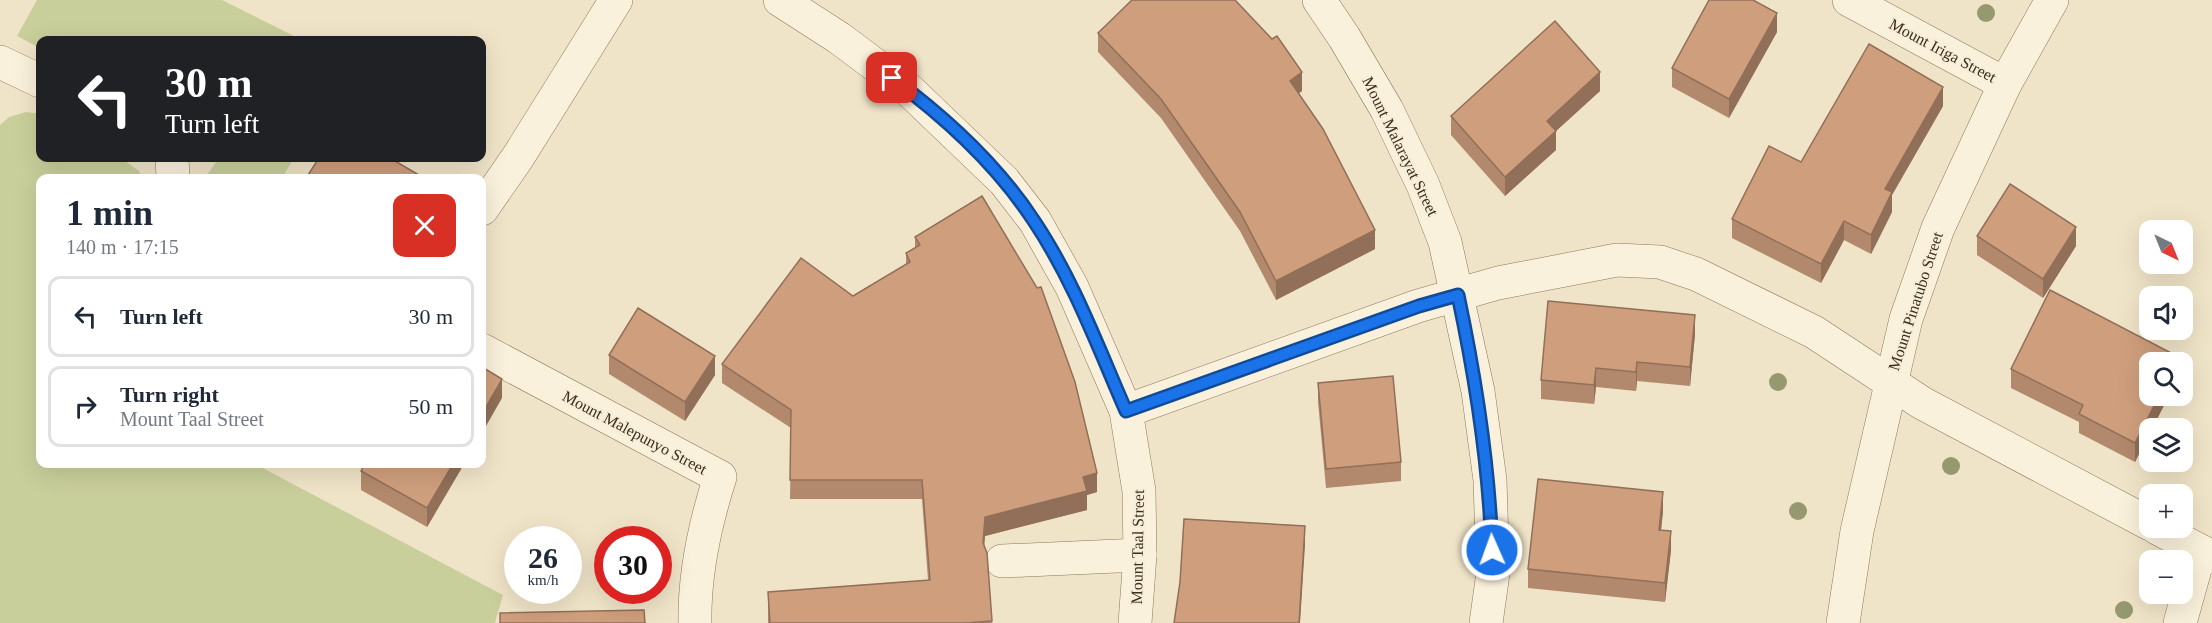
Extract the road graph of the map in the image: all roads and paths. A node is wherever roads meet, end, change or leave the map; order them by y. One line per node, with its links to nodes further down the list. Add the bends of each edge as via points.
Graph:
1 (616, 0): 9 (street)
2 (780, 0): 13 (street, Mount Taal Street, via 839,38 910,92 1004,181 1035,221 1072,287)
3 (1318, 0): 10 (street, Mount Malarayat Street, via 1364,70 1406,148 1438,220)
4 (1849, 0): 8 (street, Mount Iriga Street)
5 (2052, 0): 8 (street, Mount Pinatubo Street)
6 (2, 69): 7 (street)
7 (36, 80)
8 (2005, 84): 12 (street, Mount Pinatubo Street, via 1938,228 1906,319)
9 (486, 203)
10 (1458, 295): 12 (street, via 1498,283 1617,260 1660,262 1696,274 1814,332 1852,354); 13 (street); 21 (street, Mount Malarayat Street, via 1478,391 1490,480 1493,573)
11 (486, 352): 19 (street, Mount Malepunyo Street, via 720,477 699,561)
12 (1889, 383): 14 (street); 22 (street, Mount Pinatubo Street, via 1857,531)
13 (1126, 411): 17 (street, Mount Taal Street, via 1139,491)
14 (2139, 518)
15 (2176, 538): 16 (street)
16 (2206, 554): 23 (street)
17 (1140, 555): 18 (street); 20 (street, Mount Taal Street)
18 (1002, 561)
19 (695, 623)
20 (1135, 623)
21 (1486, 623)
22 (1843, 623)
23 (2180, 623)

